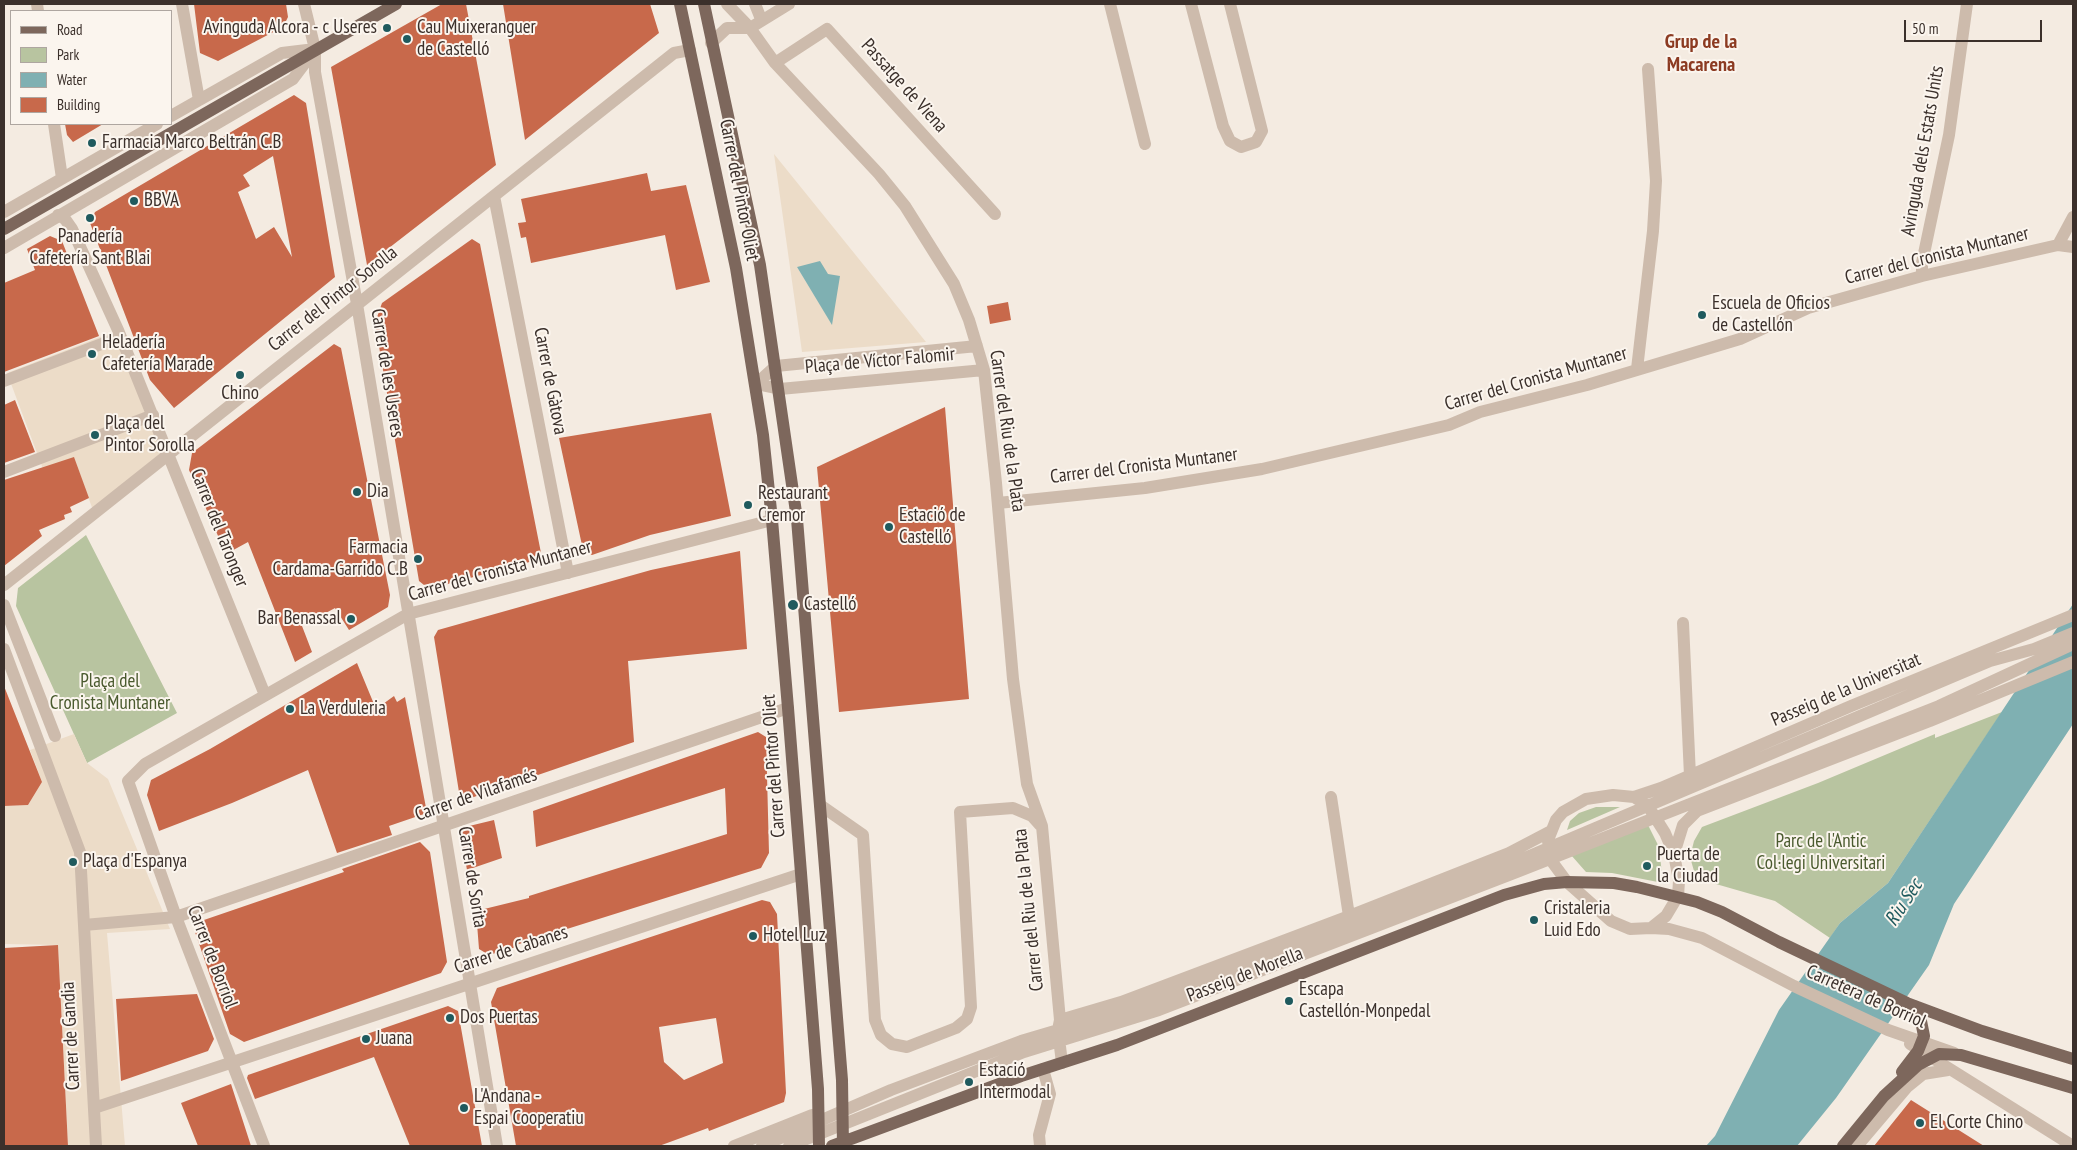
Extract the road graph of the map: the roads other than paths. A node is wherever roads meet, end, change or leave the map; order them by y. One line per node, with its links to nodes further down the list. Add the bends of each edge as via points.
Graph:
1 (182, 4): 20 (street)
2 (304, 4): 16 (street, Carrer de les Useres)
3 (396, 4): 16 (main road)
4 (680, 4): 17 (main road, Carrer del Pintor Oliet)
5 (704, 4): 15 (main road, Carrer del Pintor Oliet)
6 (727, 4): 14 (street, Carrer del Riu de la Plata)
7 (755, 4): 13 (street)
8 (789, 4): 13 (street)
9 (1110, 4): 24 (street)
10 (1191, 4): 11 (street, via 1223,126 1230,141 1240,147 1256,142 1262,131)
11 (1230, 4)
12 (1968, 4): 35 (street, Avinguda dels Estats Units)
13 (761, 20): 14 (street)
14 (750, 28): 15 (street, via 727,28); 18 (street, Carrer del Riu de la Plata)
15 (711, 43): 39 (main road, Carrer del Pintor Oliet, via 760,265)
16 (316, 49): 20 (street, via 282,54); 29 (street, via 293,79); 31 (main road); 36 (street, Carrer de les Useres, via 314,72)
17 (690, 50): 26 (street, Carrer del Pintor Sorolla, via 674,53); 43 (main road, Carrer del Pintor Oliet, via 734,259)
18 (775, 63): 28 (street, Passatge de Viena, via 827,29); 38 (street, Carrer del Riu de la Plata, via 905,206 954,284)
19 (1648, 69): 40 (street, via 1656,181)
20 (199, 100): 21 (street)
21 (172, 115)
22 (54, 125): 25 (street)
23 (155, 125): 25 (street)
24 (1146, 144)
25 (62, 178): 27 (street)
26 (494, 196): 36 (street, Carrer del Pintor Sorolla); 50 (street, Carrer de Gàtova)
27 (4, 212)
28 (995, 214)
29 (58, 215): 34 (street); 37 (street, Carrer del Taronger, via 72,230)
30 (2073, 217): 32 (street)
31 (4, 229)
32 (2058, 245): 33 (street, Carrer del Cronista Muntaner); 35 (street, Carrer del Cronista Muntaner)
33 (2073, 246)
34 (4, 248)
35 (1922, 276): 40 (street, Carrer del Cronista Muntaner, via 1808,308 1740,339)
36 (358, 304): 46 (street, Carrer del Pintor Sorolla); 53 (street, Carrer de les Useres)
37 (120, 337): 42 (street); 45 (street, Carrer del Taronger)
38 (977, 346): 39 (street, Plaça de Víctor Falomir); 41 (street, Carrer del Riu de la Plata)
39 (776, 366): 43 (street); 44 (main road, Carrer del Pintor Oliet)
40 (1637, 369): 48 (street, Carrer del Cronista Muntaner, via 1480,412 1449,425 1262,469 1146,488)
41 (984, 370): 44 (street, Plaça de Víctor Falomir); 48 (street, Carrer del Riu de la Plata)
42 (4, 381)
43 (756, 384): 44 (street); 49 (main road, Carrer del Pintor Oliet)
44 (780, 389): 68 (main road, Carrer del Pintor Oliet, via 797,519)
45 (152, 415): 46 (street, Carrer del Taronger); 47 (street)
46 (169, 454): 51 (street, Carrer del Pintor Sorolla); 60 (street, Carrer del Taronger)
47 (4, 472)
48 (998, 502): 65 (street, Carrer del Riu de la Plata, via 1014,679)
49 (772, 520): 50 (street, Carrer del Cronista Muntaner); 61 (main road, Carrer del Pintor Oliet)
50 (568, 573): 53 (street, Carrer del Cronista Muntaner)
51 (4, 585)
52 (4, 605): 62 (street)
53 (408, 614): 60 (street, Carrer del Cronista Muntaner); 71 (street, Carrer de Sorita)
54 (2073, 615): 63 (street, Passeig de la Universitat)
55 (1683, 623): 63 (street)
56 (2073, 634): 70 (street, via 1959,674)
57 (2073, 644): 70 (street, via 1939,706)
58 (4, 649): 81 (street, Carrer de Gandia, via 80,852)
59 (2073, 662): 75 (street, via 1697,811 1683,825)
60 (265, 696): 64 (street, Carrer del Cronista Muntaner, via 145,764)
61 (788, 708): 71 (street, Carrer de Vilafamés); 76 (main road, Carrer del Pintor Oliet)
62 (55, 736)
63 (1690, 776): 67 (street, Passeig de la Universitat)
64 (128, 780): 80 (street, Carrer de Borriol)
65 (1028, 784): 69 (street); 72 (street, Carrer del Riu de la Plata)
66 (1331, 797): 79 (street)
67 (1634, 798): 70 (street); 73 (street, via 1613,795 1586,799 1563,812)
68 (820, 805): 69 (street, via 862,835 875,1020 881,1035 892,1044 907,1047 956,1028 967,1020 971,1006 960,812); 95 (main road, Carrer del Pintor Oliet)
69 (1013, 808): 72 (street, via 1032,816)
70 (1652, 811): 74 (street); 75 (street)
71 (444, 826): 80 (street, Carrer de Vilafamés); 83 (street, Carrer de Sorita)
72 (1042, 826): 85 (street, Carrer del Riu de la Plata)
73 (1551, 831): 74 (street); 79 (street, Passeig de Morella, via 1509,853)
74 (1549, 854): 77 (street, Carretera de Borriol); 85 (street, via 1156,1001)
75 (1674, 854): 78 (street)
76 (801, 874): 83 (street, Carrer de Cabanes); 96 (main road, Carrer del Pintor Oliet)
77 (1567, 882): 78 (main road, Passeig de Morella, via 1614,883); 82 (street, Carretera de Borriol, via 1619,926); 90 (main road, Passeig de Morella, via 1504,895 1165,1027)
78 (1678, 896): 82 (street, via 1666,916); 84 (main road, Carretera de Borriol, via 1722,912)
79 (1349, 916): 85 (street, Passeig de Morella, via 1121,1002)
80 (176, 918): 81 (street); 89 (street, Carrer de Borriol)
81 (84, 925): 94 (street, Carrer de Gandia)
82 (1651, 928): 86 (street, Carretera de Borriol, via 1702,938)
83 (470, 983): 89 (street, Carrer de Cabanes); 100 (street, Carrer de Sorita)
84 (1911, 1004): 86 (main road, via 1923,1027); 88 (main road, Carretera de Borriol, via 1982,1031)
85 (1059, 1030): 90 (street, Carrer del Riu de la Plata); 95 (street, via 1024,1052)
86 (1923, 1050): 87 (street, Carretera de Borriol); 92 (street, Carretera de Borriol); 105 (main road)
87 (1961, 1055): 93 (main road, Carretera de Borriol)
88 (2073, 1058)
89 (232, 1062): 94 (street, Carrer de Cabanes); 99 (street, Carrer de Borriol)
90 (1062, 1063): 91 (main road, Passeig de Morella)
91 (1043, 1069): 97 (main road, Passeig de Morella); 104 (street, via 1050,1094 1039,1135)
92 (1948, 1070): 106 (street, via 1923,1074); 107 (street, Carretera de Borriol)
93 (2073, 1088)
94 (94, 1108): 98 (street, Carrer de Gandia)
95 (843, 1118): 96 (street); 97 (main road, Carrer del Pintor Oliet)
96 (819, 1128): 101 (street); 102 (street); 103 (street)
97 (839, 1145)
98 (96, 1146)
99 (264, 1146)
100 (498, 1146)
101 (734, 1146)
102 (762, 1146)
103 (789, 1146)
104 (1040, 1146)
105 (1843, 1146)
106 (1857, 1146)
107 (2073, 1146)

